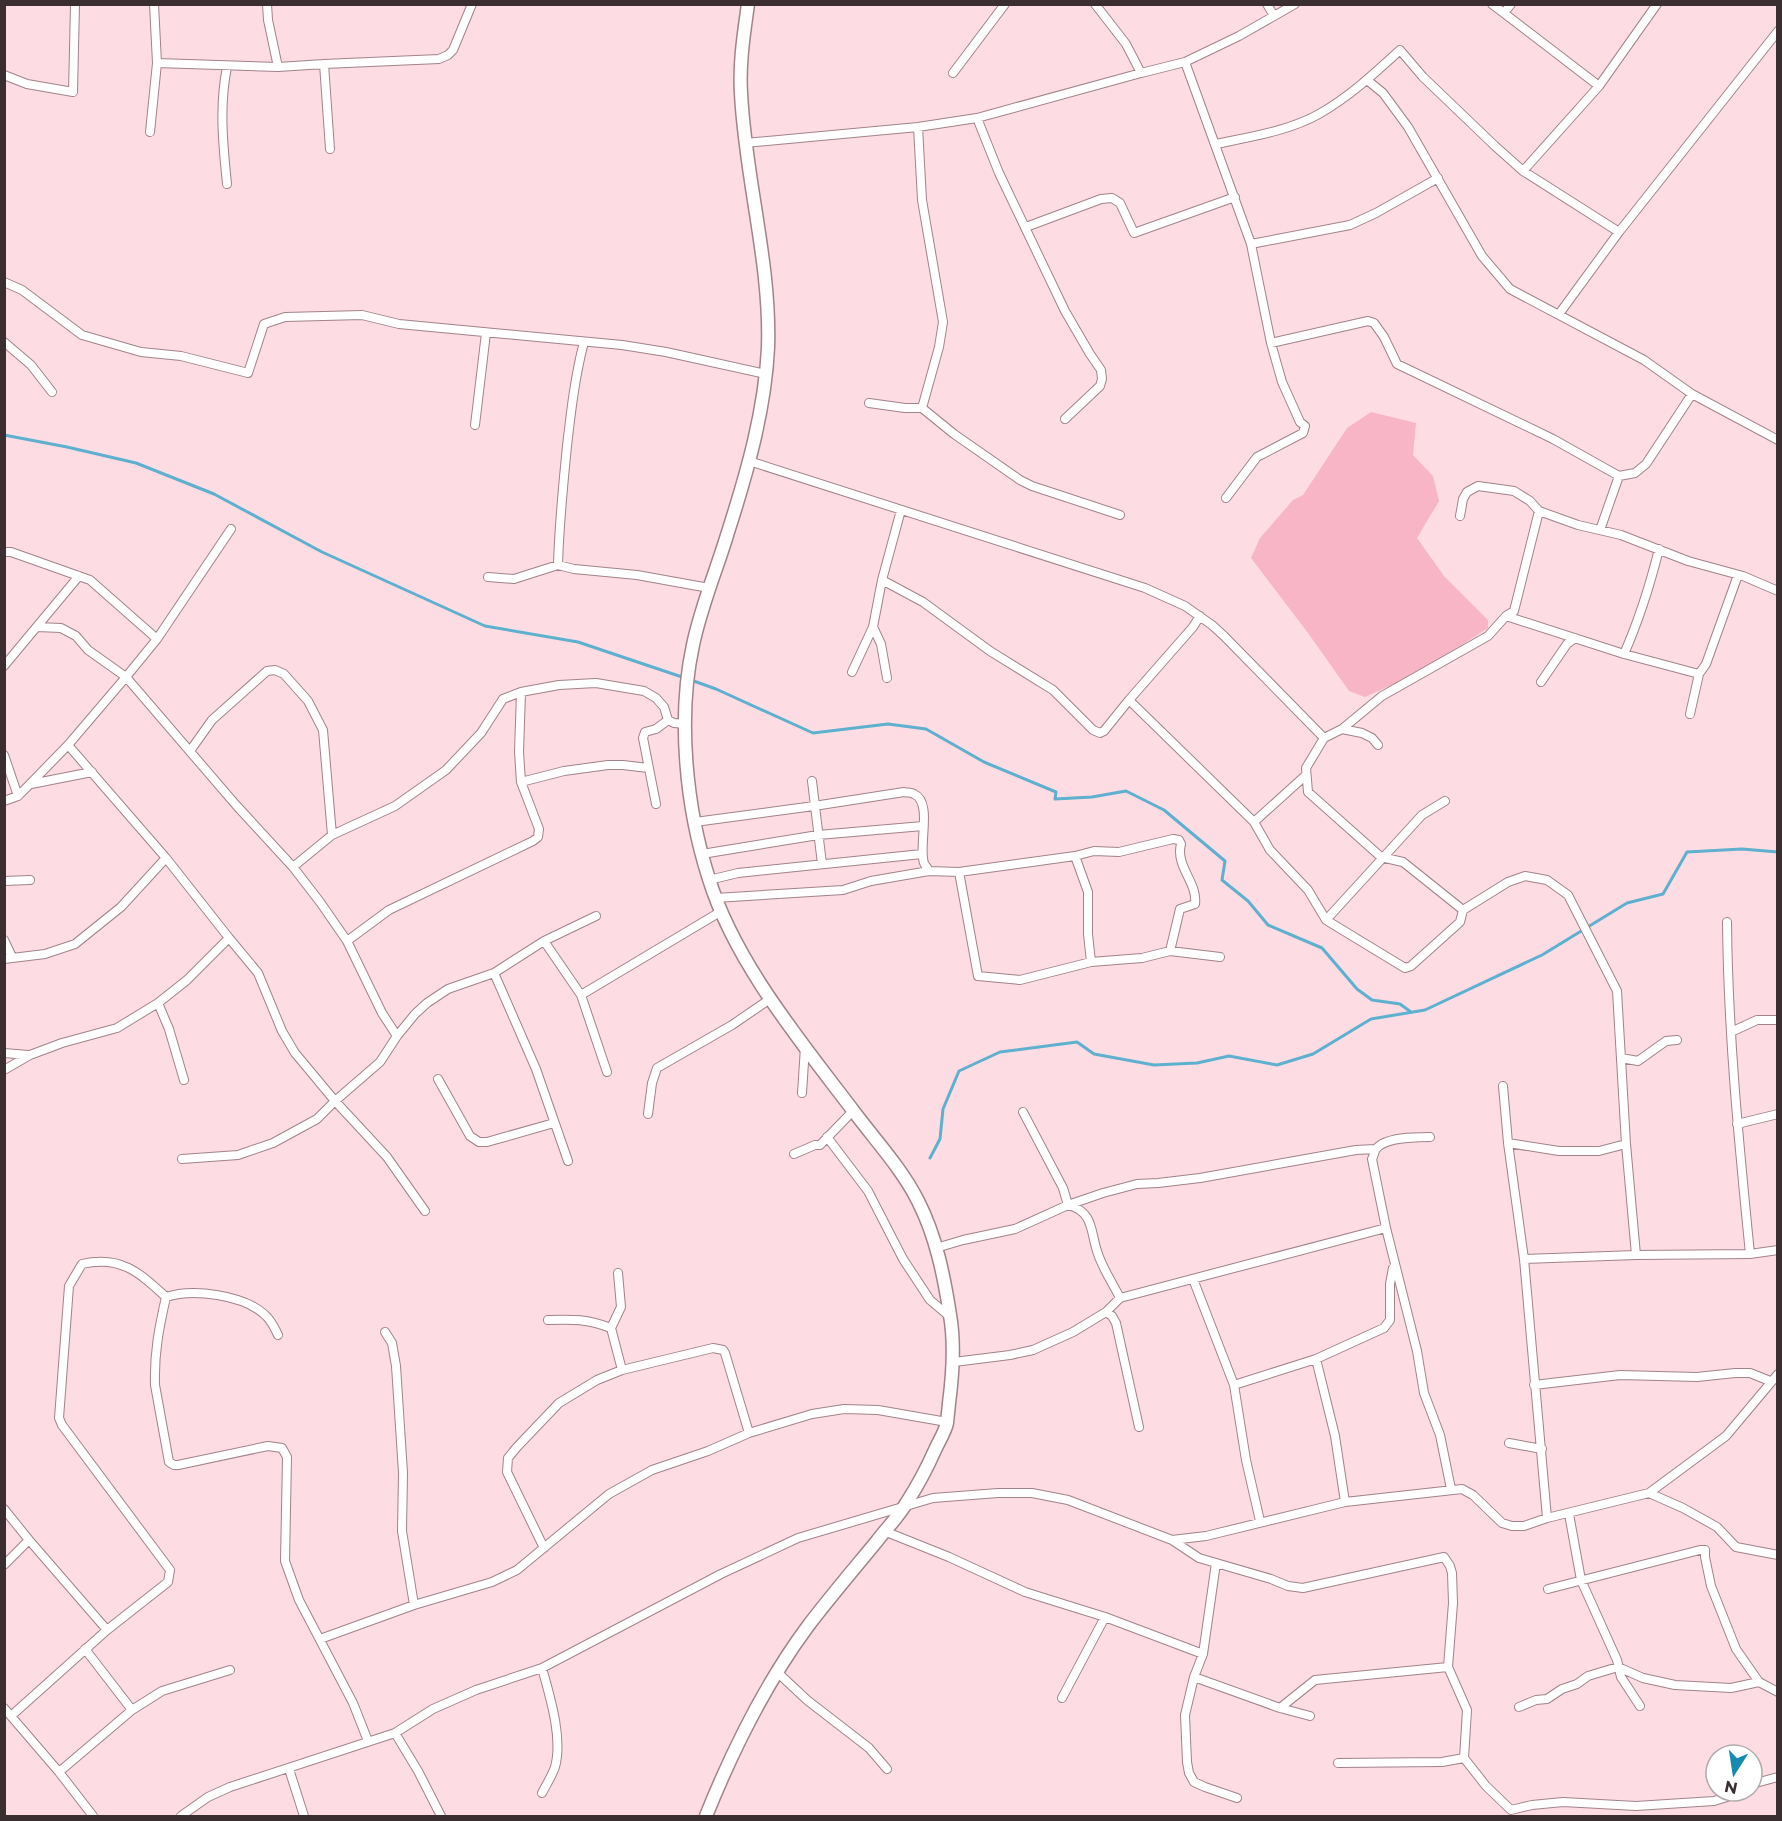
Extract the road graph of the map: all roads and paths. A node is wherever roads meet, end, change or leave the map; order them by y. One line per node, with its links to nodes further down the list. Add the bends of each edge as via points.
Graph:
1 (75, 4): 23 (street, via 73,92 27,84)
2 (154, 4): 17 (street)
3 (267, 4): 20 (street)
4 (472, 4): 18 (street, via 448,56)
5 (748, 4): 29 (main road, via 740,88)
6 (1005, 4): 21 (street)
7 (1095, 4): 22 (street, via 1126,44)
8 (1267, 4): 14 (street)
9 (1295, 4): 14 (street)
10 (1492, 4): 13 (street)
11 (1511, 4): 13 (street)
12 (1657, 4): 25 (street)
13 (1504, 13): 25 (street)
14 (1274, 16): 16 (street)
15 (1778, 30): 37 (street)
16 (1185, 62): 22 (street); 30 (street)
17 (157, 63): 19 (street); 28 (street)
18 (324, 64): 20 (street); 31 (street)
19 (227, 67): 20 (street); 34 (street, via 222,132)
20 (278, 67)
21 (953, 73)
22 (1141, 73): 26 (street)
23 (4, 75)
24 (1367, 80): 30 (street, via 1318,114 1279,130); 32 (street, via 1400,50 1423,77); 33 (street, via 1395,109)
25 (1599, 86): 32 (street)
26 (977, 118): 27 (street); 36 (street)
27 (918, 127): 29 (street); 49 (street, via 922,200 943,322)
28 (150, 132)
29 (745, 143): 45 (main road, via 766,299)
30 (1216, 144): 35 (street)
31 (330, 149)
32 (1523, 171): 37 (street)
33 (1438, 178): 38 (street, via 1350,225); 40 (street, via 1482,256 1499,277 1510,289)
34 (227, 184)
35 (1235, 197): 36 (street, via 1134,233 1120,203 1112,198); 38 (street)
36 (1026, 227): 50 (street, via 1065,311 1101,370 1100,386)
37 (1619, 232): 40 (street)
38 (1251, 244): 44 (street)
39 (4, 282): 41 (street, via 22,290 82,335 141,352 181,356 248,373 264,324 285,317 362,315 399,324)
40 (1559, 314): 47 (street, via 1644,360)
41 (486, 333): 43 (street); 51 (street)
42 (4, 342): 46 (street, via 31,365)
43 (584, 342): 45 (street, via 666,352); 64 (street, via 570,425)
44 (1271, 343): 54 (street, via 1372,322 1397,364 1553,439); 55 (street, via 1282,382 1299,422 1305,426 1303,433 1257,457)
45 (766, 374): 53 (main road)
46 (52, 392)
47 (1692, 394): 52 (street); 54 (street, via 1646,464 1635,473)
48 (869, 403): 49 (street)
49 (921, 408): 58 (street, via 1020,480)
50 (1065, 419)
51 (475, 425)
52 (1778, 440)
53 (749, 461): 56 (street); 69 (main road)
54 (1619, 477): 61 (street)
55 (1226, 498)
56 (901, 510): 68 (street); 71 (street, via 1145,588)
57 (1539, 511): 59 (street, via 1514,491 1478,486 1467,492); 61 (street); 72 (street, via 1514,611)
58 (1120, 514)
59 (1460, 516)
60 (231, 529): 76 (street)
61 (1600, 530): 62 (street)
62 (1659, 549): 65 (street); 77 (street)
63 (4, 552): 66 (street)
64 (558, 565): 67 (street, via 514,579); 69 (street)
65 (1738, 575): 70 (street); 80 (street)
66 (79, 576): 73 (street); 76 (street, via 90,580)
67 (488, 577)
68 (882, 580): 74 (street); 85 (street, via 923,602 990,651 1053,690 1100,733)
69 (709, 588): 88 (main road, via 690,662)
70 (1778, 591)
71 (1200, 616): 85 (street); 90 (street)
72 (1506, 616): 75 (street); 89 (street, via 1488,636 1382,696)
73 (37, 627): 78 (street); 81 (street, via 61,628 76,636 88,650)
74 (873, 627): 79 (street); 82 (street, via 881,644)
75 (1575, 638): 77 (street); 83 (street)
76 (157, 639): 81 (street)
77 (1624, 654): 80 (street)
78 (4, 666)
79 (852, 672)
80 (1699, 674): 86 (street)
81 (126, 677): 91 (street); 93 (street)
82 (887, 678)
83 (1541, 682)
84 (521, 692): 87 (street, via 596,682 644,691 664,707); 99 (street); 109 (street, via 503,699 481,733 446,770 395,806)
85 (1129, 700): 107 (street)
86 (1690, 714)
87 (668, 720): 88 (street); 95 (street, via 645,732)
88 (685, 724): 106 (main road)
89 (1342, 729): 90 (street); 92 (street, via 1362,733)
90 (1324, 738): 97 (street, via 1306,768)
91 (68, 745): 96 (street); 100 (street)
92 (1378, 745)
93 (190, 751): 109 (street, via 212,720 267,671 284,674 308,701 322,730); 117 (street)
94 (4, 755): 101 (street)
95 (648, 768): 99 (street, via 608,765); 104 (street)
96 (92, 772): 100 (street); 114 (street)
97 (1306, 775): 107 (street); 115 (street, via 1308,792)
98 (812, 781): 105 (street)
99 (521, 782): 131 (street, via 539,829 538,837 389,910)
100 (29, 785): 101 (street)
101 (18, 796): 102 (street)
102 (4, 801)
103 (1445, 801): 115 (street, via 1422,815)
104 (656, 804)
105 (814, 807): 106 (street); 108 (street, via 904,792 920,798); 110 (street)
106 (695, 822): 111 (main road)
107 (1254, 822): 127 (street, via 1270,850 1308,890)
108 (923, 826): 110 (street); 112 (street)
109 (332, 835): 117 (street)
110 (818, 835): 111 (street); 116 (street)
111 (702, 854): 122 (main road)
112 (922, 854): 116 (street); 118 (street)
113 (1075, 856): 119 (street); 133 (street, via 1179,840 1179,856 1196,896 1195,904 1180,909); 136 (street, via 1088,892)
114 (166, 858): 129 (street); 135 (street, via 121,907 75,944 45,954)
115 (1384, 858): 124 (street, via 1403,862); 127 (street)
116 (822, 864): 122 (street)
117 (292, 867): 131 (street)
118 (929, 871): 119 (street); 123 (street, via 871,880 843,890)
119 (959, 872): 136 (street, via 978,976 1020,980)
120 (4, 880): 121 (street)
121 (30, 880)
122 (709, 880): 123 (main road)
123 (715, 898): 125 (main road)
124 (1463, 910): 127 (street, via 1460,922 1404,968); 148 (street, via 1525,876 1547,880 1568,895 1617,991)
125 (720, 912): 138 (street); 139 (main road)
126 (596, 916): 132 (street)
127 (1326, 920)
128 (1727, 922): 142 (street)
129 (228, 938): 140 (street); 155 (street, via 258,973 282,1031 296,1053)
130 (4, 940): 135 (street)
131 (347, 940): 143 (street)
132 (544, 941): 137 (street); 138 (street)
133 (1170, 951): 134 (street); 136 (street, via 1142,958)
134 (1220, 957)
135 (8, 958)
136 (1091, 962)
137 (494, 973): 143 (street, via 448,989 415,1014); 160 (street, via 537,1069)
138 (581, 995): 150 (street)
139 (770, 999): 145 (main road); 159 (street, via 657,1068)
140 (158, 1003): 147 (street, via 117,1028); 152 (street)
141 (1778, 1020): 142 (street, via 1757,1020)
142 (1731, 1032): 161 (street)
143 (397, 1036): 155 (street, via 380,1062)
144 (1677, 1040): 148 (street, via 1666,1041 1638,1060)
145 (805, 1046): 154 (street); 156 (main road)
146 (4, 1053): 147 (street)
147 (30, 1055): 149 (street)
148 (1621, 1058): 165 (street)
149 (4, 1070)
150 (607, 1072)
151 (438, 1079): 160 (street, via 474,1140 487,1142)
152 (184, 1080)
153 (1503, 1086): 164 (street)
154 (802, 1093)
155 (335, 1101): 168 (street, via 317,1119 273,1143 238,1155); 171 (street, via 387,1157)
156 (854, 1111): 162 (street); 173 (main road, via 919,1201)
157 (1023, 1112): 170 (street)
158 (1778, 1113): 161 (street)
159 (648, 1114)
160 (554, 1123): 169 (street)
161 (1737, 1124): 175 (street)
162 (827, 1137): 167 (street, via 820,1145); 184 (street, via 868,1191 903,1259 930,1300)
163 (1430, 1137): 166 (street, via 1404,1138)
164 (1508, 1143): 165 (street, via 1599,1151); 177 (street)
165 (1626, 1144): 176 (street)
166 (1376, 1149): 170 (street, via 1200,1178 1137,1184); 172 (street, via 1372,1159)
167 (794, 1154)
168 (182, 1159)
169 (568, 1161)
170 (1068, 1205): 173 (street, via 1015,1229); 182 (street, via 1079,1208 1090,1222 1098,1255)
171 (425, 1211)
172 (1386, 1228): 178 (street); 180 (street)
173 (936, 1248): 184 (main road)
174 (1778, 1250): 175 (street)
175 (1750, 1254): 176 (street)
176 (1636, 1255): 177 (street)
177 (1524, 1259): 195 (street)
178 (1394, 1262): 189 (street, via 1388,1325); 201 (street)
179 (618, 1273): 186 (street, via 621,1307)
180 (1193, 1279): 182 (street); 194 (street)
181 (166, 1297): 188 (street, via 204,1293 244,1302 264,1313); 220 (street, via 124,1265 99,1260 82,1264 69,1286 59,1418 170,1570 168,1582); 221 (street, via 156,1337 154,1373 169,1462 178,1465 268,1446 282,1448 287,1458 285,1561 299,1600)
182 (1120, 1298): 183 (street)
183 (1106, 1312): 190 (street, via 1033,1350); 197 (street, via 1116,1323)
184 (950, 1317): 190 (main road)
185 (548, 1320): 186 (street, via 592,1321)
186 (611, 1328): 191 (street)
187 (385, 1332): 218 (street, via 392,1343 397,1376 402,1531)
188 (278, 1335)
189 (1316, 1359): 194 (street); 203 (street, via 1335,1436)
190 (954, 1362): 196 (main road)
191 (622, 1370): 198 (street, via 713,1348 723,1350); 212 (street, via 559,1403 508,1458 507,1472)
192 (1778, 1374): 193 (street)
193 (1770, 1381): 195 (street, via 1750,1373 1736,1373 1620,1376); 202 (street, via 1726,1436)
194 (1234, 1385): 208 (street)
195 (1534, 1385): 200 (street)
196 (947, 1422): 198 (street, via 878,1410 844,1409); 204 (main road)
197 (1139, 1427)
198 (749, 1433): 212 (street, via 652,1470 609,1494)
199 (1509, 1443): 200 (street)
200 (1542, 1449): 207 (street)
201 (1451, 1490): 203 (street); 207 (street, via 1462,1489 1473,1495 1502,1523 1512,1526)
202 (1649, 1493): 206 (street); 213 (street, via 1717,1527 1736,1547)
203 (1345, 1502): 208 (street)
204 (905, 1507): 209 (main road); 211 (street, via 933,1498 1032,1493 1068,1500); 226 (street, via 798,1538)
205 (4, 1509): 210 (street)
206 (1569, 1514): 207 (street); 216 (street)
207 (1547, 1518)
208 (1260, 1521): 211 (street, via 1206,1536)
209 (884, 1532): 219 (street, via 1025,1592); 228 (main road)
210 (29, 1540): 215 (street); 220 (street)
211 (1172, 1540): 214 (street, via 1199,1558)
212 (544, 1548): 218 (street, via 517,1570 492,1582)
213 (1778, 1556)
214 (1216, 1563): 223 (street); 224 (street, via 1303,1588 1444,1557 1452,1573)
215 (4, 1565)
216 (1581, 1580): 217 (street); 225 (street); 230 (street, via 1705,1550 1711,1586 1736,1649)
217 (1548, 1589)
218 (414, 1605): 221 (street)
219 (1105, 1617): 223 (street); 232 (street)
220 (107, 1630): 222 (street)
221 (320, 1639): 241 (street)
222 (85, 1649): 237 (street); 238 (street)
223 (1203, 1654): 229 (street)
224 (1448, 1667): 236 (street, via 1315,1680); 242 (street, via 1467,1710)
225 (1618, 1667): 230 (street, via 1675,1685 1731,1688); 233 (street); 234 (street)
226 (542, 1668): 240 (street, via 433,1709); 247 (street, via 558,1747 555,1768)
227 (230, 1670): 237 (street, via 162,1691)
228 (777, 1671): 245 (street, via 869,1748); 255 (main road, via 748,1722)
229 (1194, 1677): 236 (street); 248 (street, via 1185,1715 1189,1773 1194,1782)
230 (1759, 1682): 231 (street)
231 (1778, 1692)
232 (1062, 1698)
233 (1640, 1706)
234 (1519, 1707)
235 (4, 1708): 238 (street)
236 (1280, 1708): 239 (street)
237 (132, 1710): 246 (street)
238 (11, 1716): 246 (street)
239 (1310, 1716)
240 (395, 1733): 241 (street); 254 (street)
241 (368, 1741): 244 (street)
242 (1464, 1758): 243 (street); 250 (street)
243 (1338, 1764)
244 (289, 1769): 252 (street, via 230,1787); 253 (street)
245 (887, 1769)
246 (59, 1772): 251 (street)
247 (542, 1793)
248 (1237, 1798)
249 (1704, 1802): 250 (street, via 1636,1806 1563,1803 1532,1805)
250 (1511, 1813)
251 (93, 1816)
252 (181, 1816)
253 (304, 1816)
254 (441, 1816)
255 (706, 1816)

